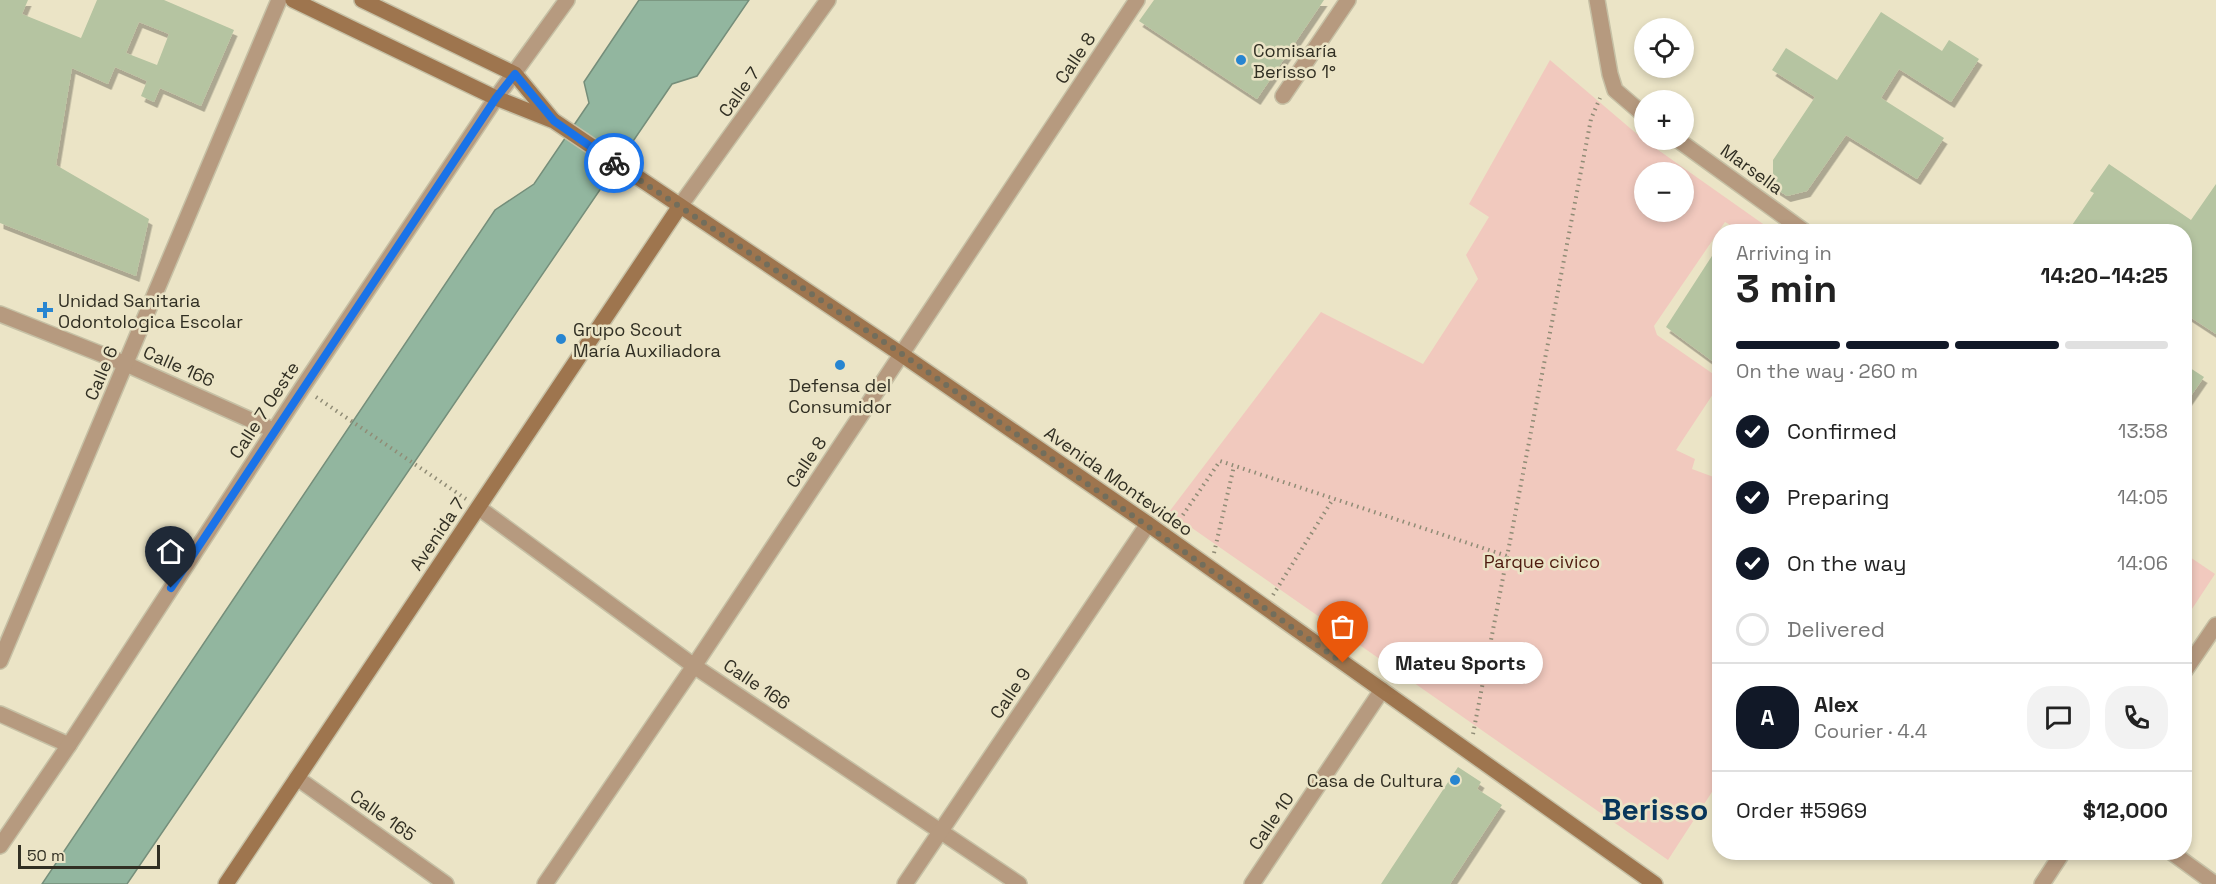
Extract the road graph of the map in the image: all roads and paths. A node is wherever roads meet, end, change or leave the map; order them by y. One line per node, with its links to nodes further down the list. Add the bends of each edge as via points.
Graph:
1 (279, 0): 20 (street, Calle 6)
2 (293, 0): 12 (main road, Avenida Montevideo)
3 (362, 0): 9 (main road, Avenida Montevideo)
4 (567, 0): 9 (street, Calle 7 Oeste)
5 (828, 0): 16 (street, Calle 7)
6 (1137, 0): 19 (street, Calle 8)
7 (1348, 0): 11 (street)
8 (1597, 0): 10 (street)
9 (515, 74): 12 (street, Calle 7 Oeste); 14 (main road, Avenida Montevideo)
10 (1610, 74): 13 (street, via 1615,90); 28 (path, via 1592,119)
11 (1283, 96)
12 (496, 98): 14 (main road, Avenida Montevideo); 21 (street, Calle 7 Oeste)
13 (1634, 108)
14 (554, 121): 16 (main road, Avenida Montevideo)
15 (1692, 150): 17 (street, Marsella)
16 (680, 206): 19 (main road, Avenida Montevideo); 25 (main road, Avenida 7)
17 (1794, 224)
18 (0, 314): 20 (street, Calle 166)
19 (902, 354): 26 (main road, Avenida Montevideo); 34 (street, Calle 8)
20 (126, 364): 22 (street, Calle 166); 33 (street, Calle 6)
21 (302, 388): 22 (street, Calle 7 Oeste); 25 (path)
22 (273, 430): 37 (street, Calle 7 Oeste)
23 (1234, 466): 24 (path); 27 (path, via 1220,462); 29 (path)
24 (1333, 499): 28 (path); 30 (path)
25 (479, 507): 34 (street, Calle 166); 39 (main road, Avenida 7)
26 (1148, 524): 27 (main road, Avenida Montevideo); 40 (street, Calle 9)
27 (1167, 538): 29 (main road, Avenida Montevideo)
28 (1507, 556): 38 (path)
29 (1211, 569): 30 (main road, Avenida Montevideo)
30 (1265, 608): 35 (main road, Avenida Montevideo)
31 (2216, 625): 32 (street)
32 (2192, 660)
33 (0, 661)
34 (694, 666): 40 (street, Calle 166); 46 (street, Calle 8)
35 (1382, 690): 38 (main road, Avenida Montevideo); 49 (street, Calle 10)
36 (0, 714): 37 (street)
37 (69, 745): 41 (street, Calle 7 Oeste)
38 (1469, 752): 50 (main road, Avenida Montevideo)
39 (297, 778): 44 (main road, Avenida 7); 45 (street, Calle 165)
40 (942, 831): 47 (street, Calle 9); 48 (street, Calle 166)
41 (0, 846)
42 (2058, 860): 51 (street)
43 (2182, 860): 52 (street)
44 (226, 884)
45 (446, 884)
46 (545, 884)
47 (905, 884)
48 (1019, 884)
49 (1252, 884)
50 (1655, 884)
51 (2042, 884)
52 (2215, 884)

